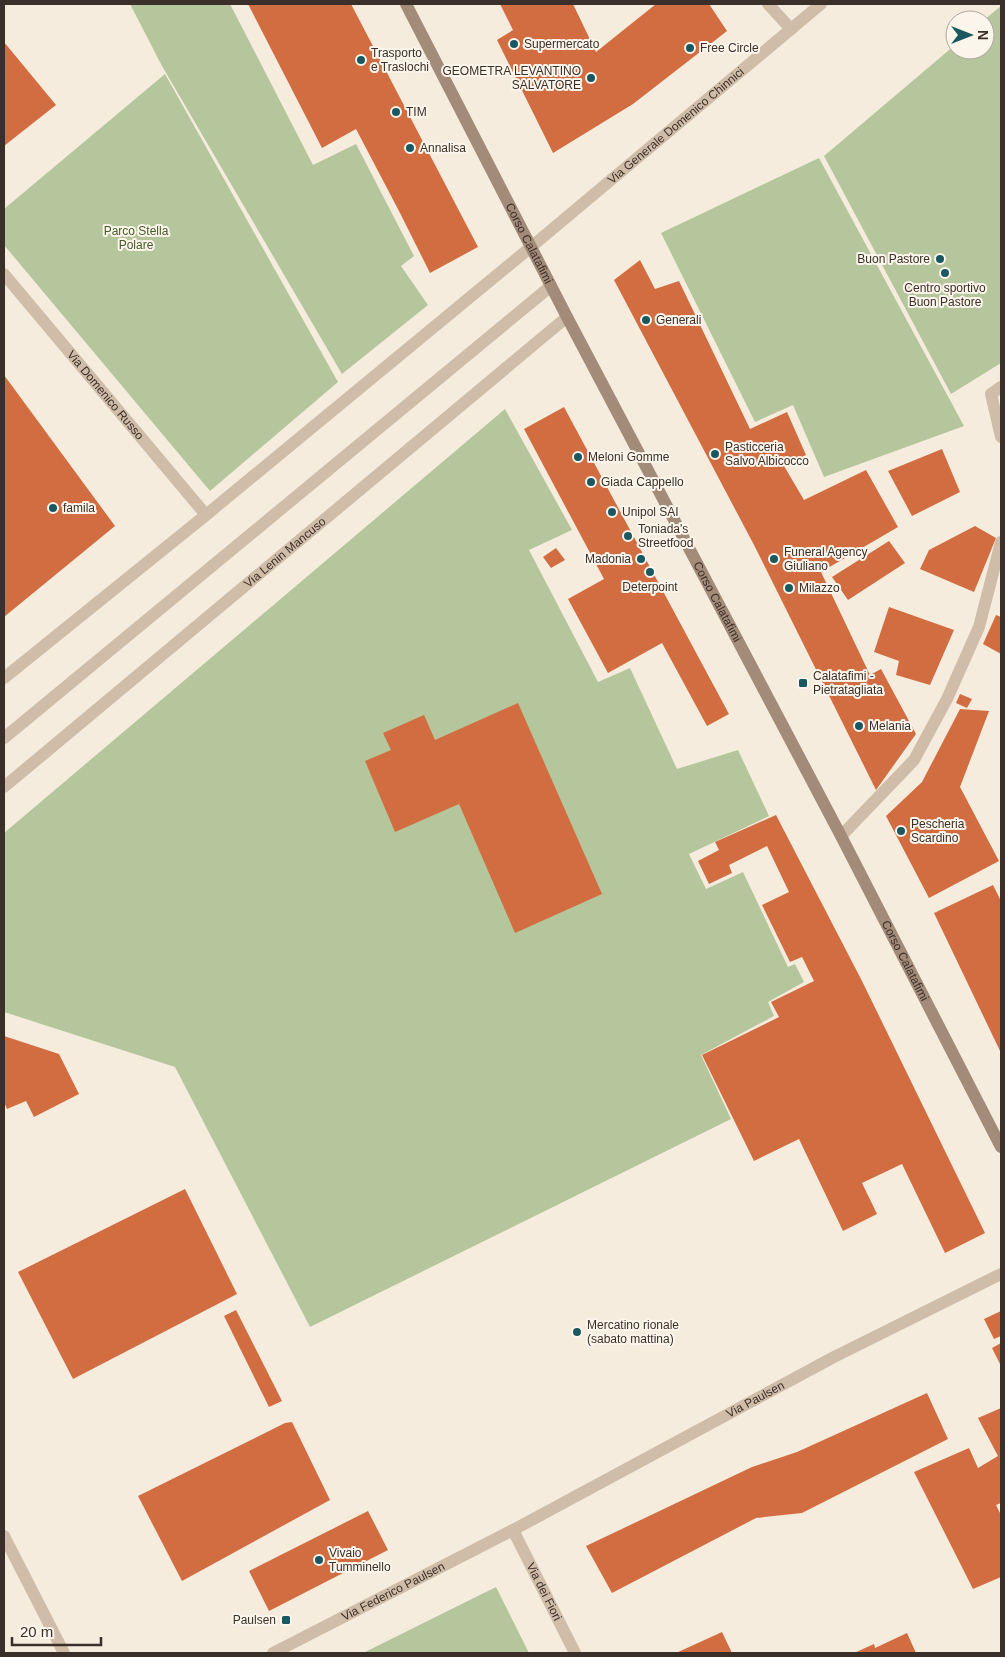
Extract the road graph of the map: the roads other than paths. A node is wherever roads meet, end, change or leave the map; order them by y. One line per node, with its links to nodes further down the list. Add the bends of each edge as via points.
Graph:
1 (406, 4): 5 (main road, Corso Calatafimi)
2 (768, 4): 4 (street)
3 (821, 4): 4 (street, Via Generale Domenico Chinnici)
4 (791, 29): 5 (street, Via Generale Domenico Chinnici)
5 (531, 247): 7 (main road, Corso Calatafimi); 11 (street)
6 (4, 274): 11 (street, Via Domenico Russo)
7 (552, 286): 8 (main road, Corso Calatafimi); 14 (street)
8 (567, 317): 15 (street, Via Lenin Mancuso); 16 (main road, Corso Calatafimi)
9 (1001, 387): 10 (street, via 991,394)
10 (1001, 436)
11 (206, 515): 13 (street)
12 (1001, 542): 16 (street, via 979,627 947,699 914,760)
13 (4, 678)
14 (4, 738)
15 (4, 787)
16 (841, 836): 17 (main road, Corso Calatafimi)
17 (1001, 1147)
18 (1001, 1274): 19 (street, Via Paulsen, via 819,1365)
19 (513, 1530): 22 (street, Via Federico Paulsen); 23 (street, Via dei Fiori)
20 (4, 1536): 21 (street)
21 (64, 1653)
22 (273, 1653)
23 (574, 1653)

